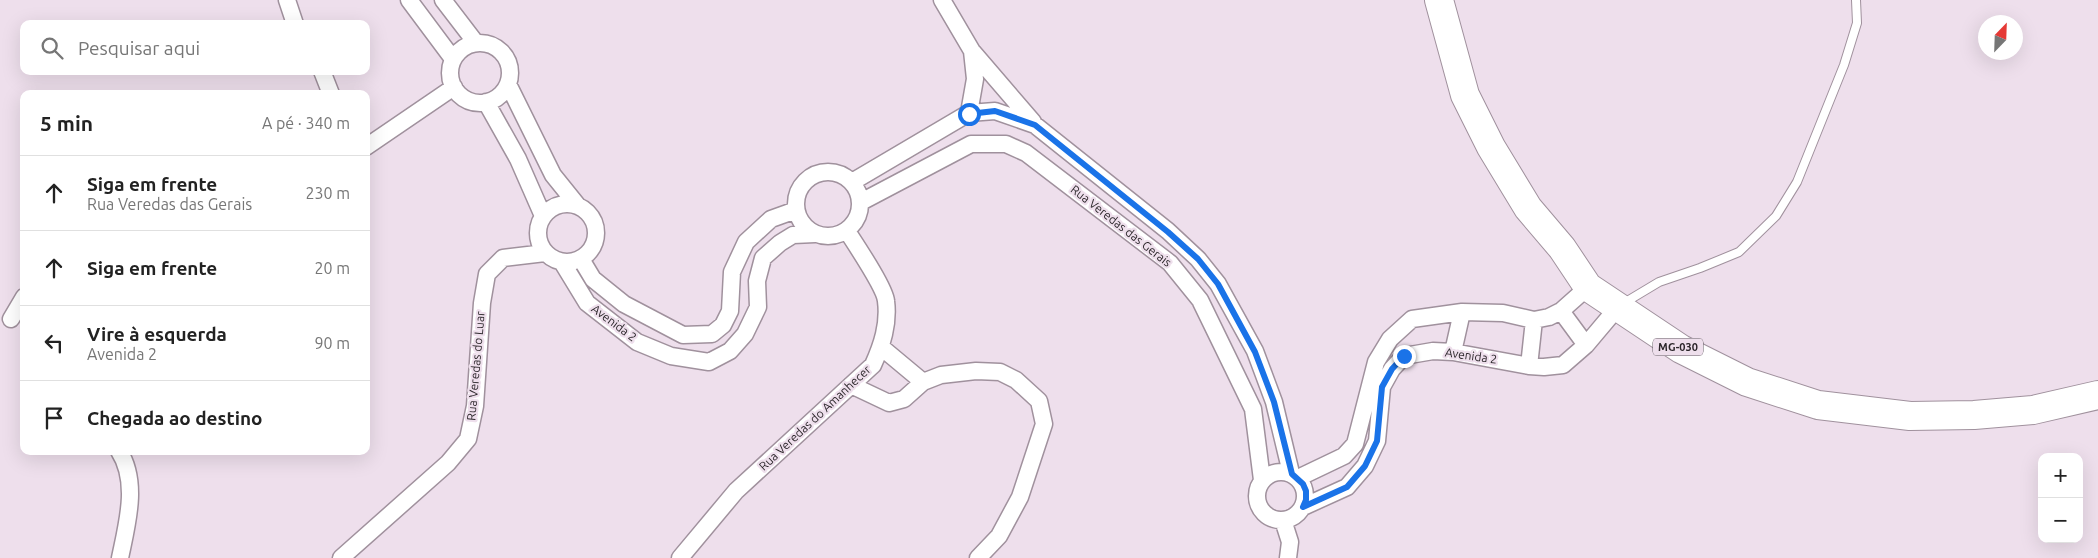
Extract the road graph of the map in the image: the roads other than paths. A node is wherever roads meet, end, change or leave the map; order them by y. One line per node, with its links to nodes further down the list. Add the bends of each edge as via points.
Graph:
1 (287, 0): 7 (street)
2 (409, 0): 10 (street)
3 (443, 0): 8 (street)
4 (942, 0): 9 (street)
5 (1856, 0): 31 (lane, via 1857,23 1844,65 1797,182 1776,216 1739,252 1659,282)
6 (1441, 3): 29 (highway, MG-030, via 1466,95 1491,147 1528,208 1562,248)
7 (293, 20)
8 (476, 43): 10 (street, via 467,46); 12 (street, via 487,44 504,54 509,64)
9 (972, 51): 16 (street, via 975,79); 17 (street)
10 (453, 59): 13 (street, via 450,68)
11 (323, 75): 14 (street)
12 (508, 84): 15 (street, via 503,93); 21 (street, via 553,175)
13 (454, 87): 15 (street, via 467,100); 18 (street)
14 (329, 90)
15 (486, 102): 23 (street, via 518,159)
16 (969, 114): 17 (street, Rua Veredas das Gerais, via 995,111); 19 (street, Rua Veredas das Gerais)
17 (1035, 125): 44 (street, Rua Veredas das Gerais, via 1168,232 1198,259 1218,284 1255,352 1274,402)
18 (370, 145)
19 (852, 182): 20 (street); 22 (street, via 833,172 813,176 799,190)
20 (861, 202): 24 (street, via 860,213); 45 (street, Rua Veredas das Gerais, via 971,144 1006,144 1026,153 1170,263 1200,300 1254,409)
21 (578, 206): 23 (street, via 560,205); 27 (street, via 586,211 596,227 597,237 589,254)
22 (796, 210): 25 (street, via 803,224); 27 (street, Avenida 2, via 772,219 746,242 732,272 730,311 723,325 712,334 683,335 624,304 592,278)
23 (544, 216): 26 (street, via 538,235)
24 (847, 231): 25 (street, via 837,236); 37 (street, Rua Veredas do Amanhecer, via 886,300)
25 (815, 234): 28 (street, Avenida 2, via 793,235 763,258 757,281 758,307 745,334 730,351 709,362 671,356 637,342 587,303)
26 (545, 253): 28 (street); 49 (street, Rua Veredas do Luar, via 503,258 487,274 475,406 468,439 448,463)
27 (581, 259): 28 (street)
28 (562, 262)
29 (1588, 287): 31 (highway, MG-030); 32 (street)
30 (20, 304): 34 (street)
31 (1618, 307): 36 (street, Avenida 2); 42 (highway, MG-030, via 1681,349 1747,382 1818,405 1910,416 1974,415 2033,410)
32 (1561, 311): 35 (street); 36 (street)
33 (1462, 312): 35 (street, via 1503,313); 38 (street); 44 (street, via 1412,319 1390,339 1376,362 1355,444 1344,456)
34 (12, 319)
35 (1534, 320): 39 (street)
36 (1586, 345): 39 (street, Avenida 2, via 1563,365)
37 (881, 347): 40 (street); 41 (street, Rua Veredas do Amanhecer, via 873,365)
38 (1453, 352): 39 (street, Avenida 2); 46 (street, Avenida 2, via 1404,356 1382,387 1377,441 1365,466 1347,487)
39 (1529, 366)
40 (923, 382): 41 (street, via 904,399 889,403); 51 (street, via 941,375 1000,372 1016,380 1039,401 1044,424 1020,497 999,536)
41 (851, 386): 50 (street, Rua Veredas do Amanhecer, via 736,491)
42 (2098, 395)
43 (121, 455): 48 (street, via 130,489 129,520)
44 (1295, 476): 45 (street, via 1276,472); 46 (street, via 1306,491)
45 (1262, 480): 47 (street, via 1257,494 1261,510 1267,516)
46 (1303, 507): 47 (street, via 1291,518)
47 (1283, 520): 52 (street, via 1290,542)
48 (120, 558)
49 (341, 558)
50 (680, 558)
51 (978, 558)
52 (1288, 558)

